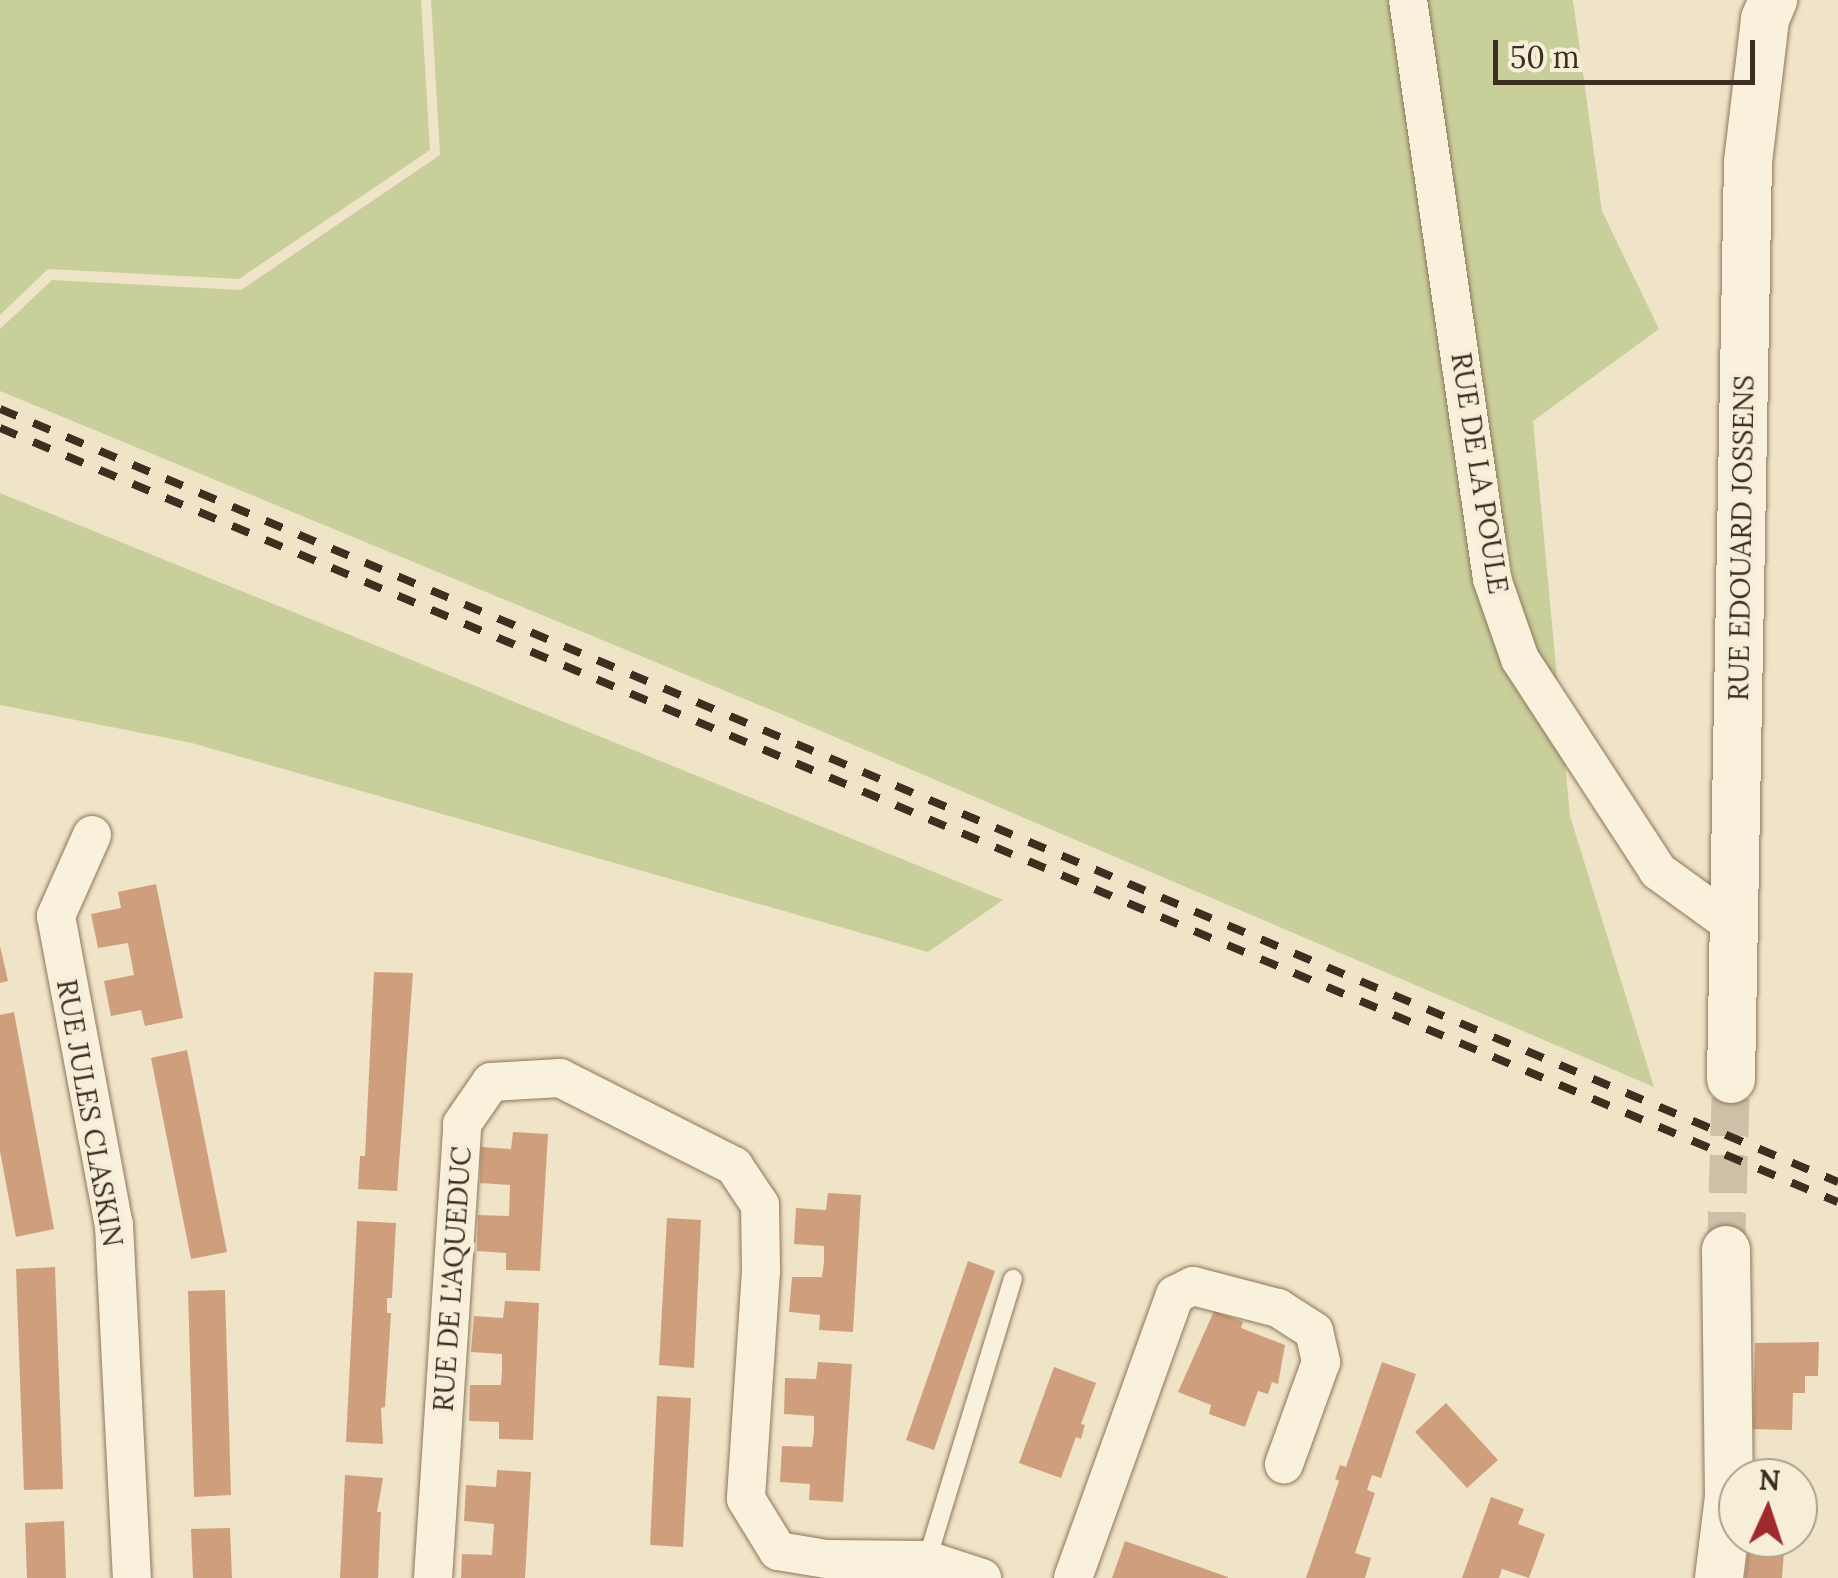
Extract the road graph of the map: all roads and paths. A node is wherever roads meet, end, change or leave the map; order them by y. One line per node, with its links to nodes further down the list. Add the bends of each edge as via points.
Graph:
1 (1408, 0): 4 (street, RUE DE LA POULE, via 1492,579 1503,611 1520,658 1658,871)
2 (1773, 0): 4 (street, RUE EDOUARD JOSSENS, via 1748,162)
3 (92, 836): 10 (street, RUE JULES CLASKIN, via 56,916 114,1225)
4 (1734, 926): 5 (street, RUE EDOUARD JOSSENS)
5 (1731, 1079)
6 (1726, 1250): 14 (street, via 1728,1496)
7 (1013, 1278): 9 (lane)
8 (1284, 1464): 13 (street, via 1321,1362 1314,1330 1278,1308 1193,1286 1175,1295)
9 (927, 1560): 11 (street, RUE DE L'AQUEDUC, via 826,1559 778,1551 746,1500 760,1204 734,1166 560,1078 491,1082 462,1124); 12 (street, RUE DE L'AQUEDUC)
10 (132, 1578)
11 (434, 1578)
12 (982, 1578)
13 (1073, 1578)
14 (1719, 1578)

